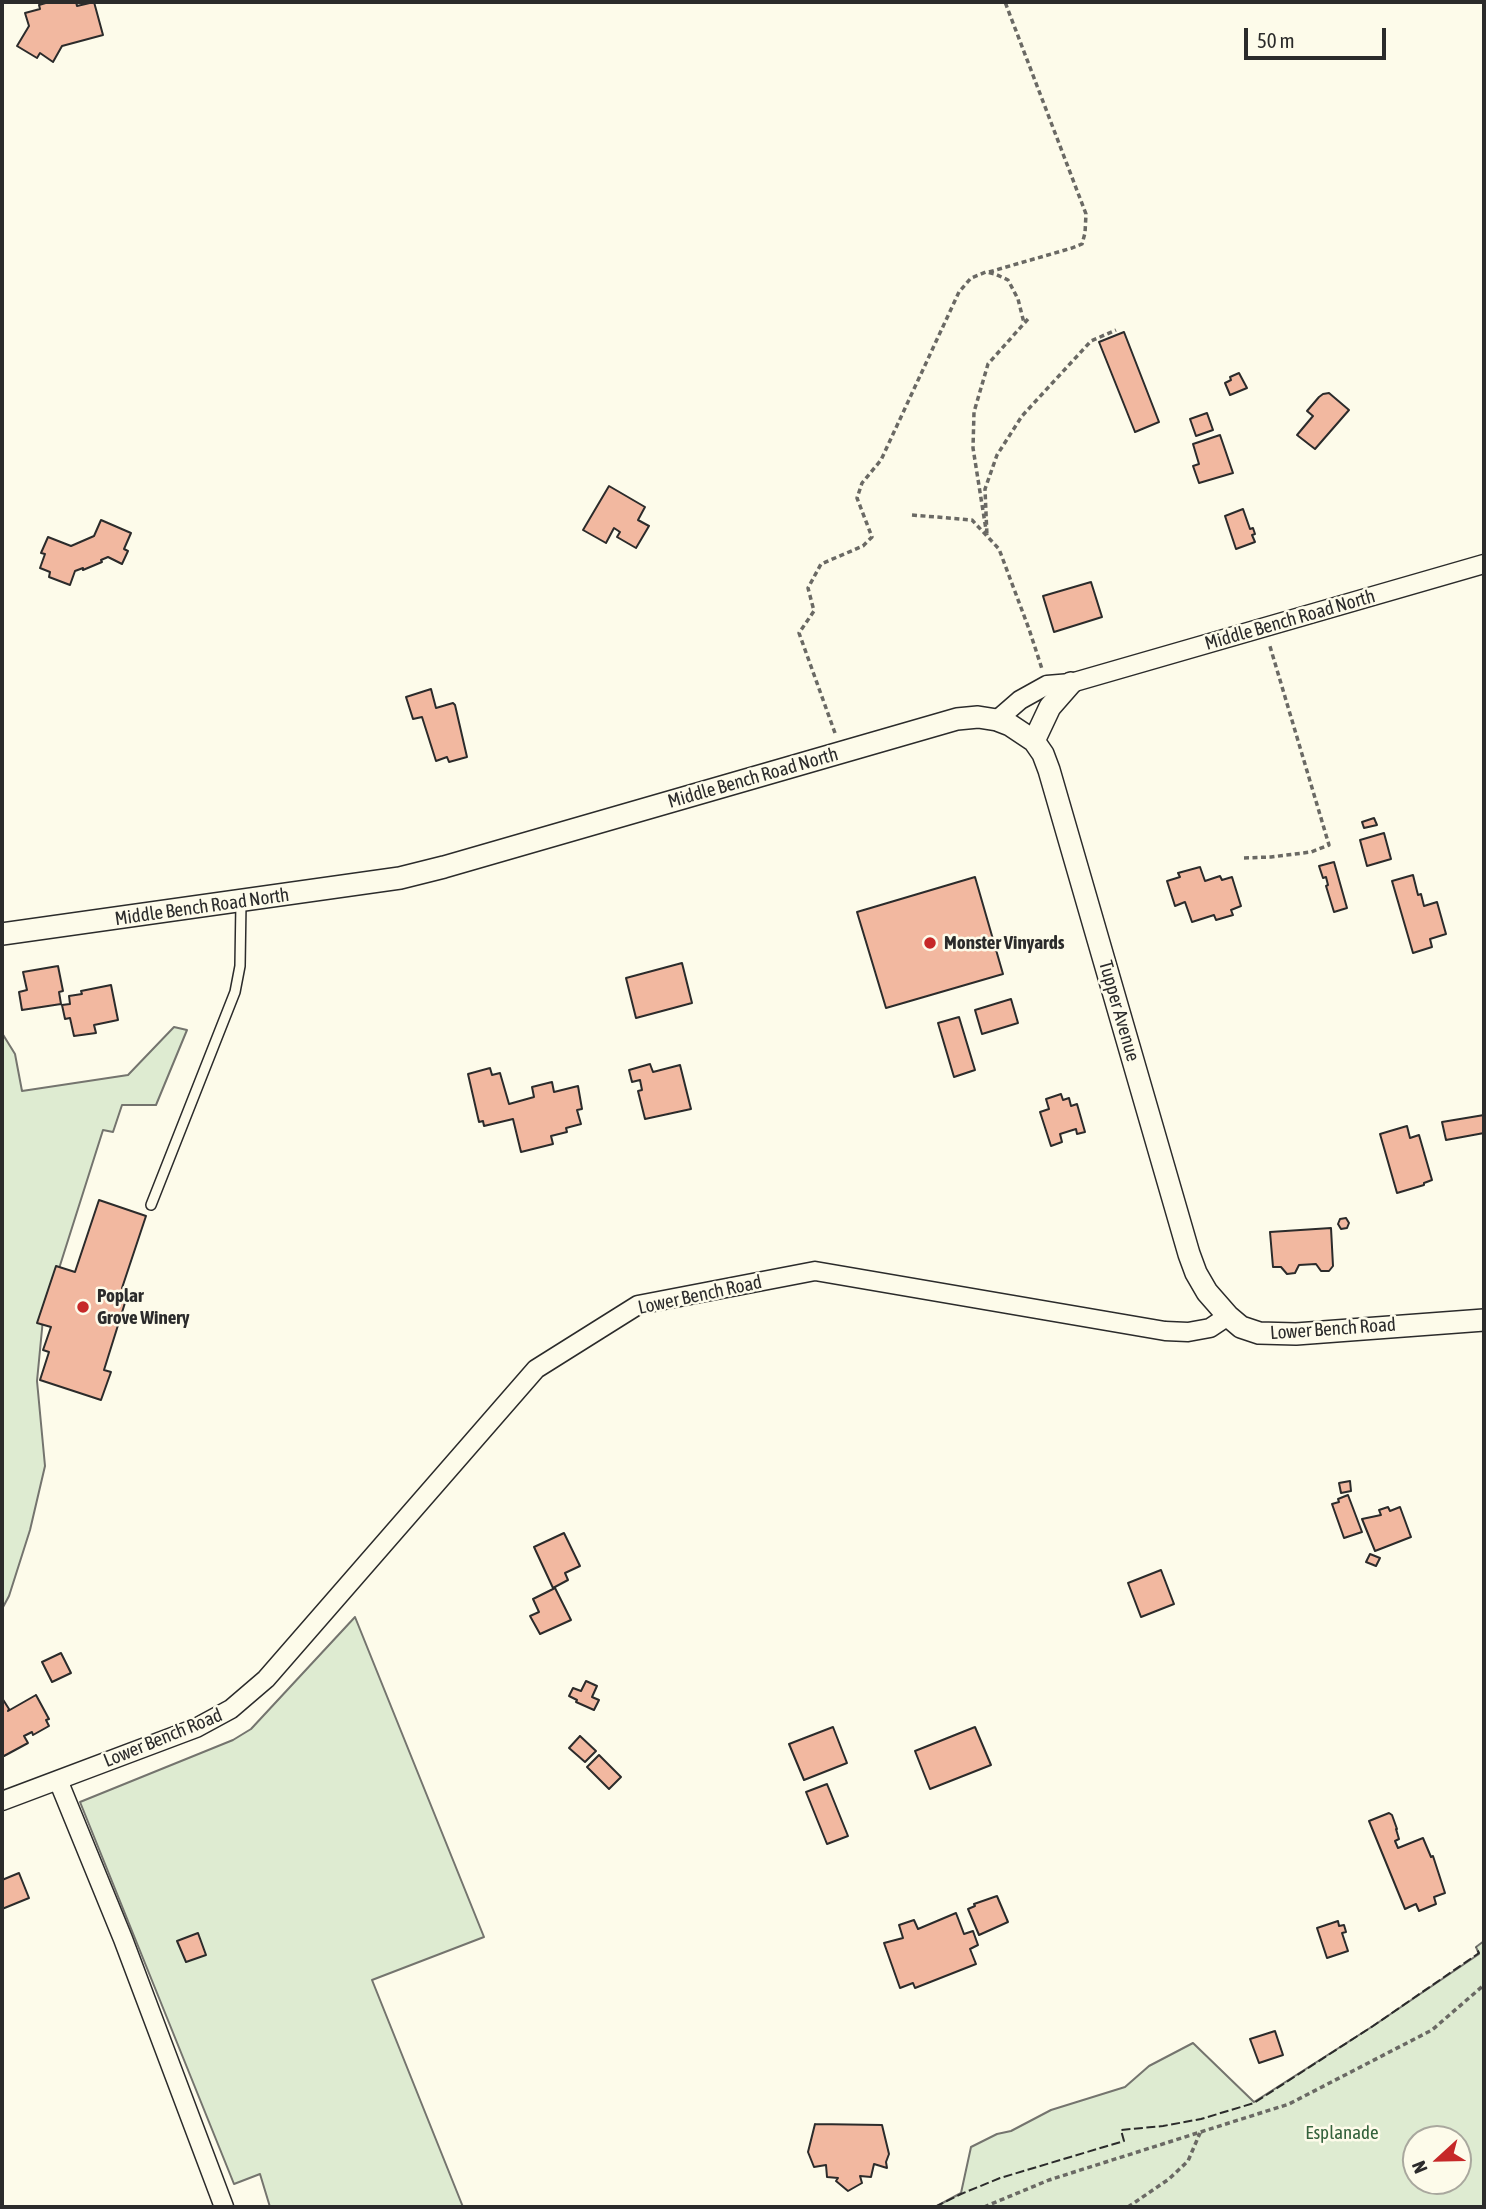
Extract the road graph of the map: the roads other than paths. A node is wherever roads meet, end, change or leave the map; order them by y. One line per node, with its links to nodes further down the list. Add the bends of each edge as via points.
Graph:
1 (1484, 564): 2 (street, Middle Bench Road North)
2 (1071, 683): 3 (street, Middle Bench Road North, via 1047,685); 4 (street, via 1051,707)
3 (997, 720): 4 (street); 5 (street, Middle Bench Road North, via 978,716 957,719 444,867 373,883)
4 (1034, 741): 8 (street, Tupper Avenue, via 1049,770 1189,1254 1207,1292)
5 (241, 902): 6 (street, Middle Bench Road North); 7 (lane, via 235,992)
6 (2, 934)
7 (150, 1205)
8 (1228, 1316): 9 (street, Lower Bench Road, via 1259,1334 1296,1335); 10 (street, Lower Bench Road, via 1210,1328 1165,1331 815,1270 638,1305 536,1369 266,1679 232,1709 196,1728)
9 (1484, 1320)
10 (58, 1780): 11 (street, Lower Bench Road); 12 (street)
11 (2, 1801)
12 (224, 2207)

